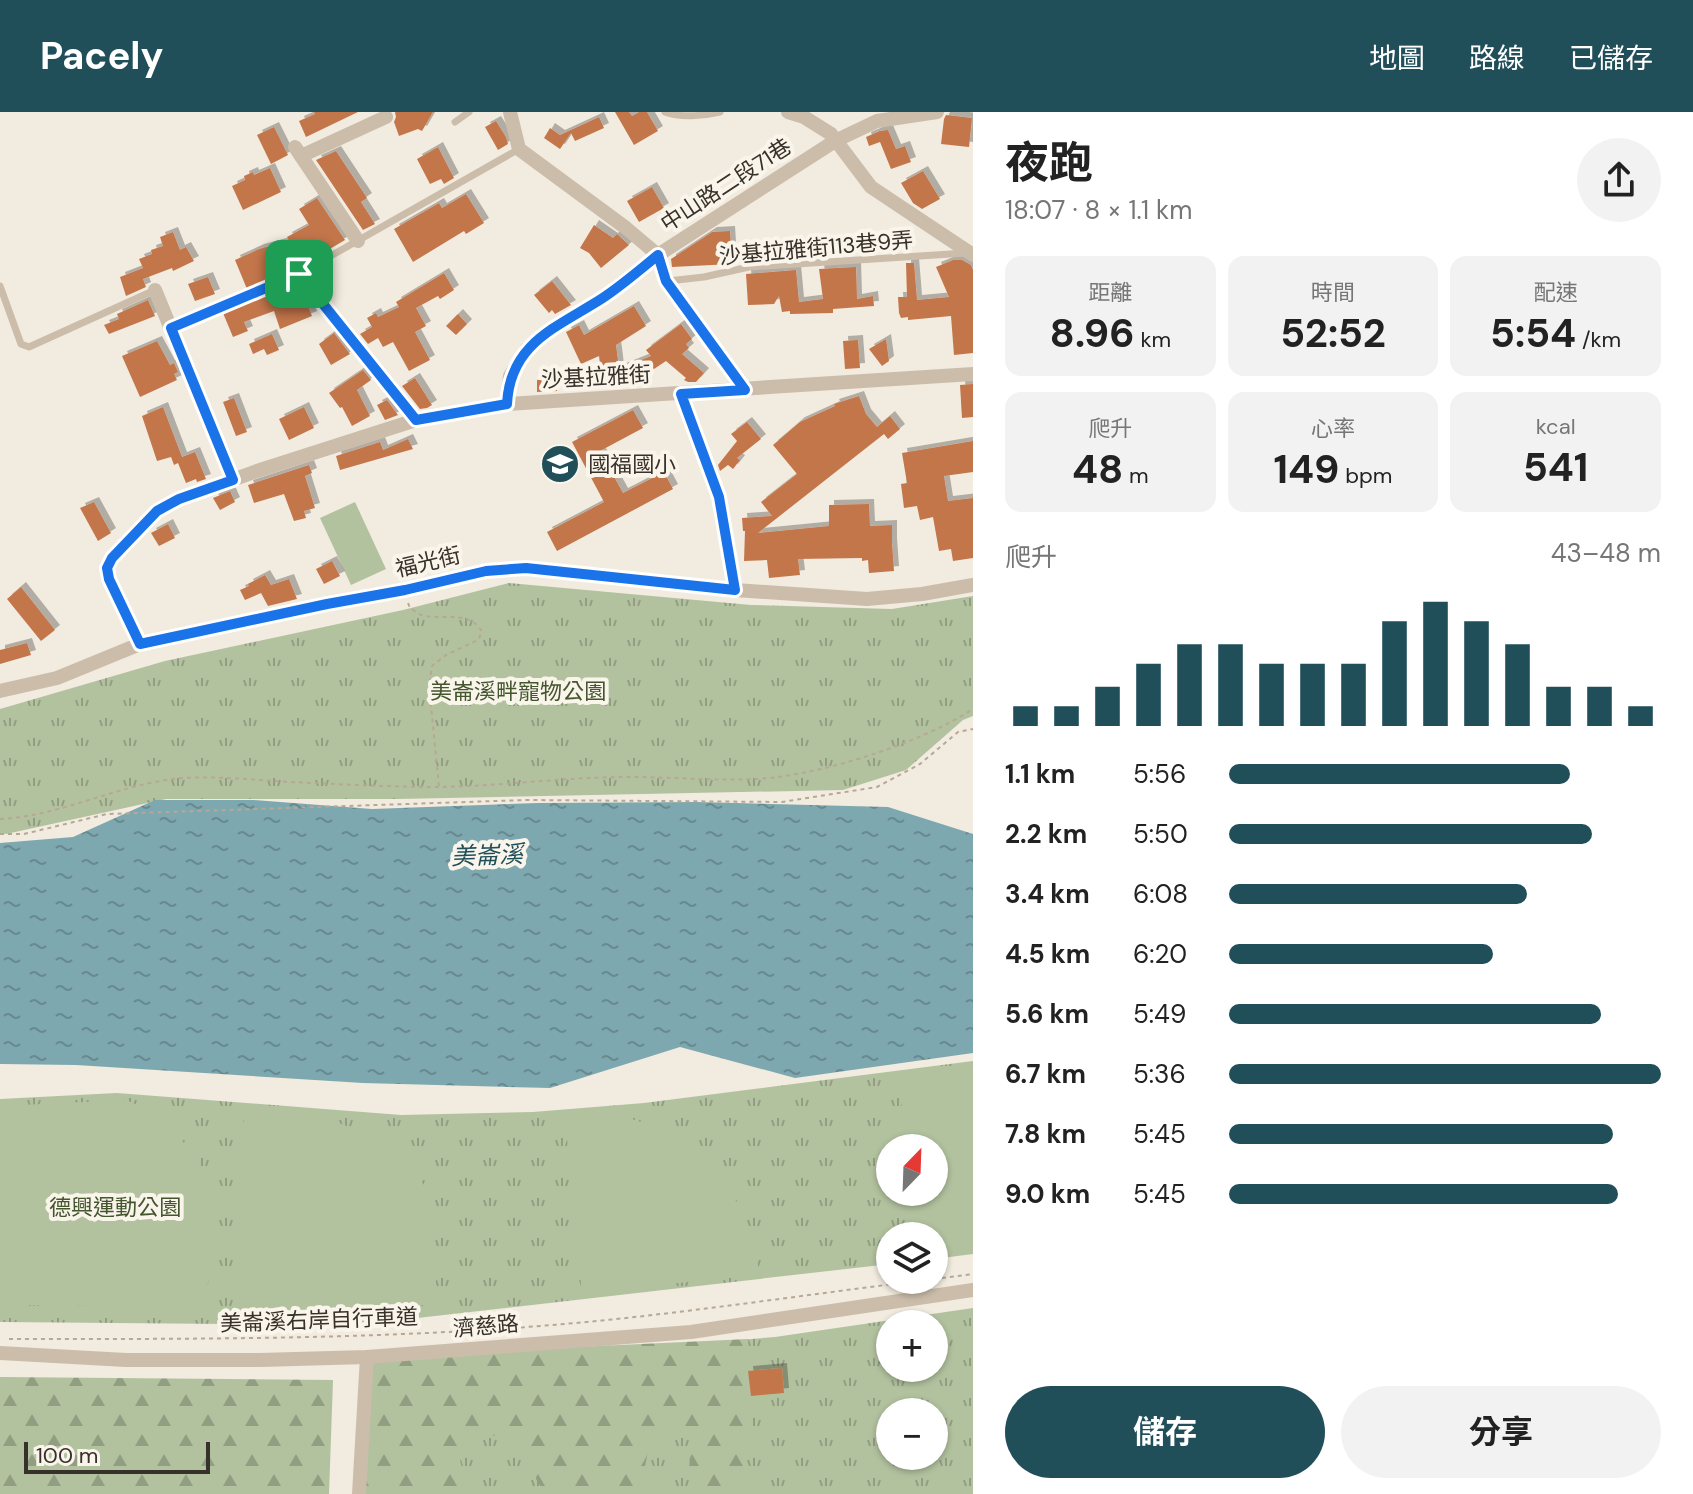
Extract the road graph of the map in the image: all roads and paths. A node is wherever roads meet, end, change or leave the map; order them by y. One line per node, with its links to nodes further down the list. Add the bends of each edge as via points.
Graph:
1 (469, 112): 8 (lane)
2 (510, 112): 10 (street)
3 (665, 112): 4 (lane)
4 (720, 112)
5 (788, 112): 9 (street, via 819,126)
6 (937, 112): 9 (street, 中山路二段71巷, via 877,121)
7 (386, 117): 11 (street, via 298,151)
8 (455, 122)
9 (835, 141): 12 (street, via 871,187); 13 (street, 中山路二段71巷)
10 (519, 149): 11 (lane); 13 (street)
11 (358, 241): 14 (lane)
12 (971, 254): 15 (lane, 沙基拉雅街113巷9弄, via 749,267)
13 (658, 255): 15 (street); 22 (street, 中山路二段71巷, via 527,349 510,376)
14 (299, 274): 18 (lane); 23 (street)
15 (666, 281): 20 (street)
16 (0, 286): 17 (lane, via 21,344 29,347)
17 (155, 290): 18 (street)
18 (171, 328): 24 (street)
19 (973, 374): 20 (street, 沙基拉雅街)
20 (745, 390): 21 (street, 沙基拉雅街)
21 (681, 394): 22 (street, 沙基拉雅街); 27 (street, via 719,497)
22 (507, 404): 23 (street, 沙基拉雅街)
23 (416, 420): 24 (street, 沙基拉雅街)
24 (233, 480): 28 (street, 沙基拉雅街, via 157,511 112,558 109,579)
25 (973, 585): 27 (street, 福光街, via 867,599)
26 (405, 590): 27 (street, 福光街, via 486,571 526,568); 28 (street, 福光街); 32 (path, via 410,608 421,615 464,618 482,632 478,640 432,666 429,685)
27 (735, 590)
28 (140, 644): 29 (street, 福光街, via 57,678)
29 (0, 691)
30 (973, 709): 32 (path, via 918,737 795,775 583,778)
31 (973, 729): 34 (path, via 958,732 920,764 877,787 782,802 526,800 107,814 24,834)
32 (439, 787): 33 (path, via 181,779)
33 (0, 819)
34 (0, 834)
35 (973, 1274): 36 (path)
36 (948, 1277)
37 (876, 1286): 39 (path, 美崙溪右岸自行車道, via 607,1320 440,1332)
38 (973, 1290): 40 (street, 濟慈路, via 691,1332)
39 (1, 1346): 40 (street, 濟慈路, via 126,1360)
40 (367, 1357): 41 (street)
41 (359, 1494)

